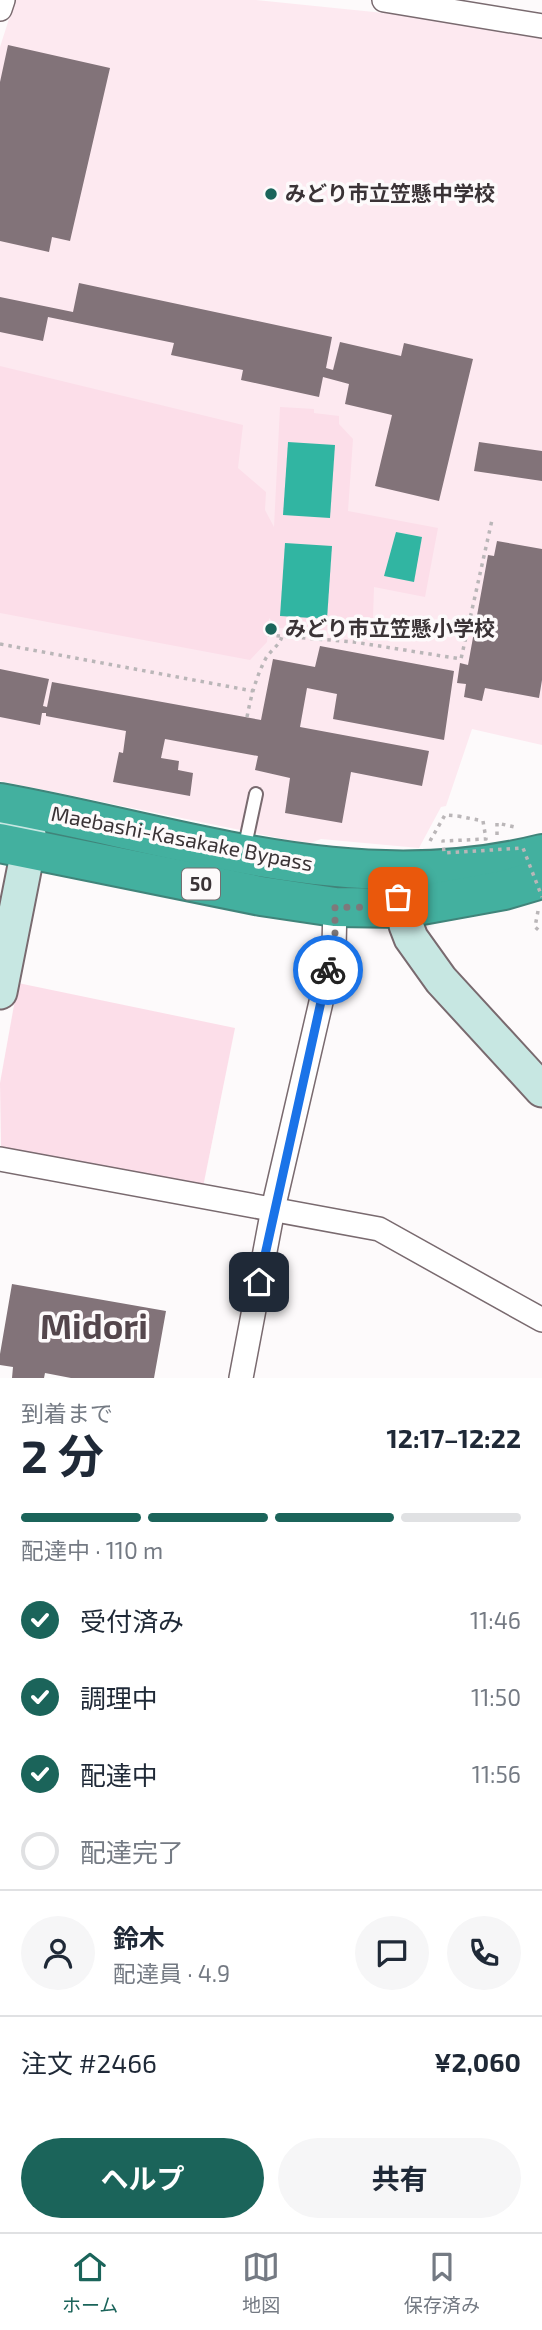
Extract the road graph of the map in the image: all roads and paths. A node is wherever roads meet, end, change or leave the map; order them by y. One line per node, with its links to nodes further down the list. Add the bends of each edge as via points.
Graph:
1 (3, 0): 4 (street)
2 (384, 0): 3 (street)
3 (453, 5): 5 (street)
4 (0, 9)
5 (542, 26)
6 (492, 520): 8 (path, via 461,659)
7 (268, 635): 8 (path)
8 (282, 636): 10 (path, via 267,656)
9 (0, 644): 10 (path)
10 (253, 691): 11 (path)
11 (247, 717)
12 (256, 794): 17 (lane)
13 (0, 803): 15 (highway, Maebashi-Kasakake Bypass / 50)
14 (0, 813): 16 (main road, via 16,816 29,833)
15 (107, 825): 17 (highway, Maebashi-Kasakake Bypass / 50); 22 (main road, via 144,842 290,873 374,883 393,891)
16 (14, 846): 21 (highway, Maebashi-Kasakake Bypass / 50); 24 (main road)
17 (243, 854): 19 (highway, Maebashi-Kasakake Bypass / 50, via 364,871)
18 (542, 854): 19 (highway, 50)
19 (436, 860): 22 (main road); 23 (path, bridge, via 445,814 483,821 486,839 443,841 444,853 523,848 541,897 535,927)
20 (542, 879): 22 (highway, 50)
21 (335, 907): 22 (highway, Maebashi-Kasakake Bypass / 50); 27 (street, via 334,946)
22 (405, 908): 25 (main road, via 411,938 441,980)
23 (542, 933)
24 (1, 977)
25 (542, 1090)
26 (0, 1159): 27 (street)
27 (273, 1209): 28 (street, via 379,1229); 29 (street)
28 (542, 1320)
29 (241, 1378)

